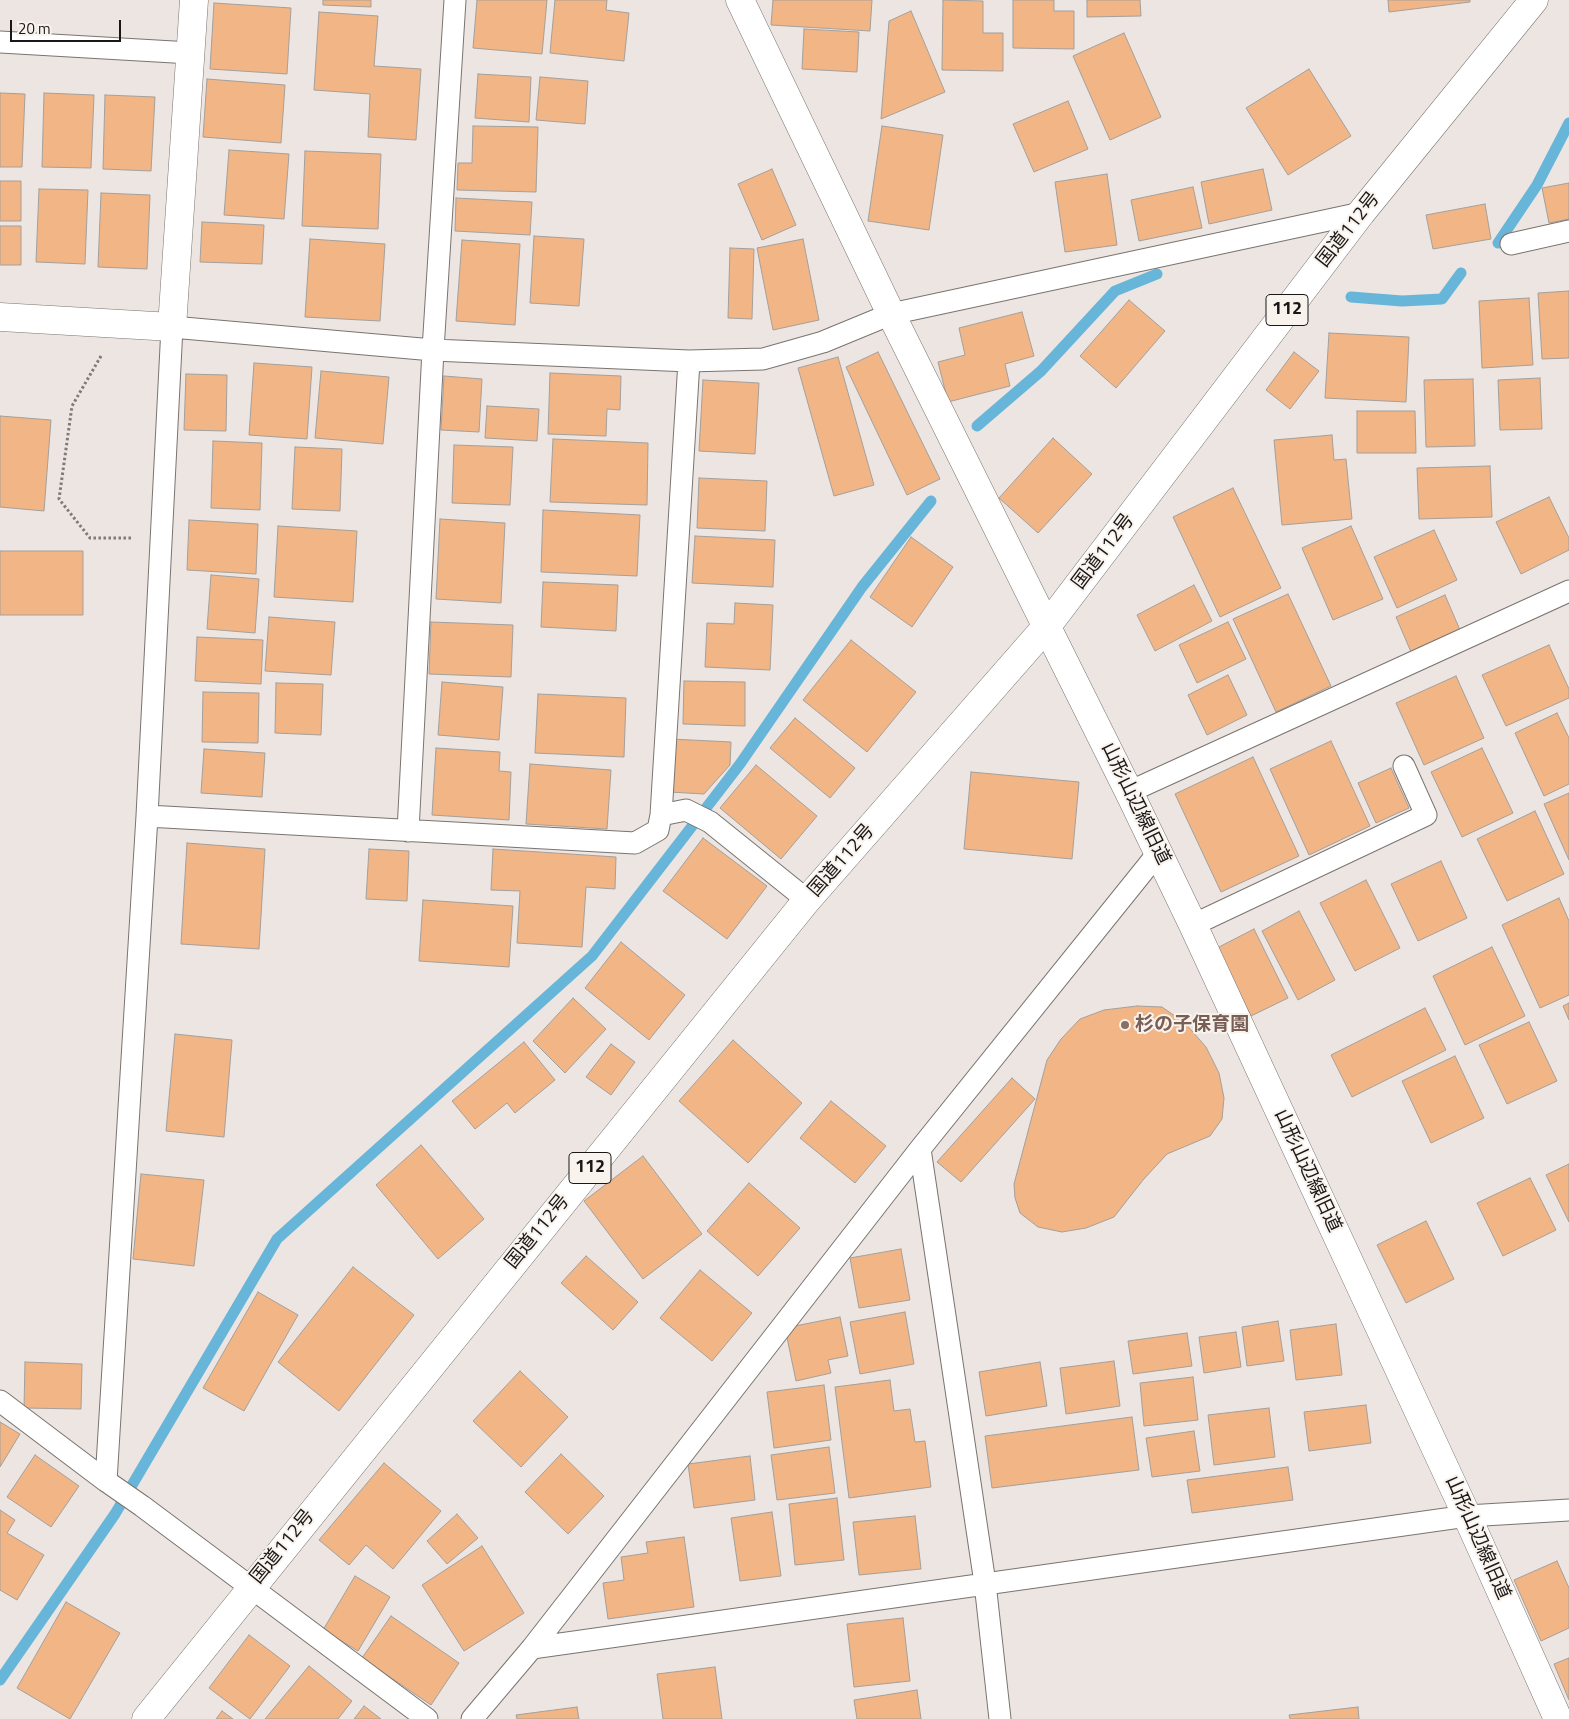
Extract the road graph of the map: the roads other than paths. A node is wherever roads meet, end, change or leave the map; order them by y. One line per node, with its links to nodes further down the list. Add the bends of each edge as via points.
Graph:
1 (194, 0): 6 (main road)
2 (455, 0): 13 (lane)
3 (740, 0): 10 (main road, 山形山辺線旧道)
4 (1534, 0): 7 (main road, 国道112号 / 112)
5 (0, 42): 6 (lane)
6 (191, 53): 12 (main road)
7 (1361, 213): 10 (lane); 16 (main road, 国道112号 / 112)
8 (1569, 231): 9 (lane)
9 (1512, 244)
10 (891, 314): 14 (lane, via 823,342 763,359); 16 (main road, 山形山辺線旧道)
11 (0, 317): 12 (main road)
12 (172, 327): 13 (lane); 20 (lane)
13 (434, 350): 14 (lane); 21 (lane)
14 (689, 360): 19 (lane)
15 (1569, 591): 18 (lane)
16 (1047, 626): 18 (main road, 山形山辺線旧道); 23 (main road, 国道112号 / 112)
17 (1404, 766): 24 (lane, via 1426,815)
18 (1129, 792): 22 (main road, 山形山辺線旧道)
19 (661, 815): 21 (lane, via 658,830 635,843); 23 (lane, via 686,810 710,822)
20 (147, 816): 21 (lane); 27 (lane)
21 (408, 831)
22 (1158, 853): 24 (main road, 山形山辺線旧道); 25 (lane)
23 (807, 900): 31 (main road, 国道112号 / 112)
24 (1193, 924): 29 (main road, 山形山辺線旧道)
25 (920, 1149): 30 (lane); 32 (lane)
26 (0, 1401): 27 (lane)
27 (111, 1484): 31 (lane)
28 (1569, 1510): 29 (lane)
29 (1467, 1516): 30 (lane); 37 (main road, 山形山辺線旧道)
30 (985, 1583): 32 (lane); 36 (lane)
31 (251, 1587): 33 (main road, 国道112号 / 112); 34 (lane)
32 (532, 1648): 35 (lane)
33 (146, 1719)
34 (426, 1719)
35 (472, 1719)
36 (1000, 1719)
37 (1558, 1719)

